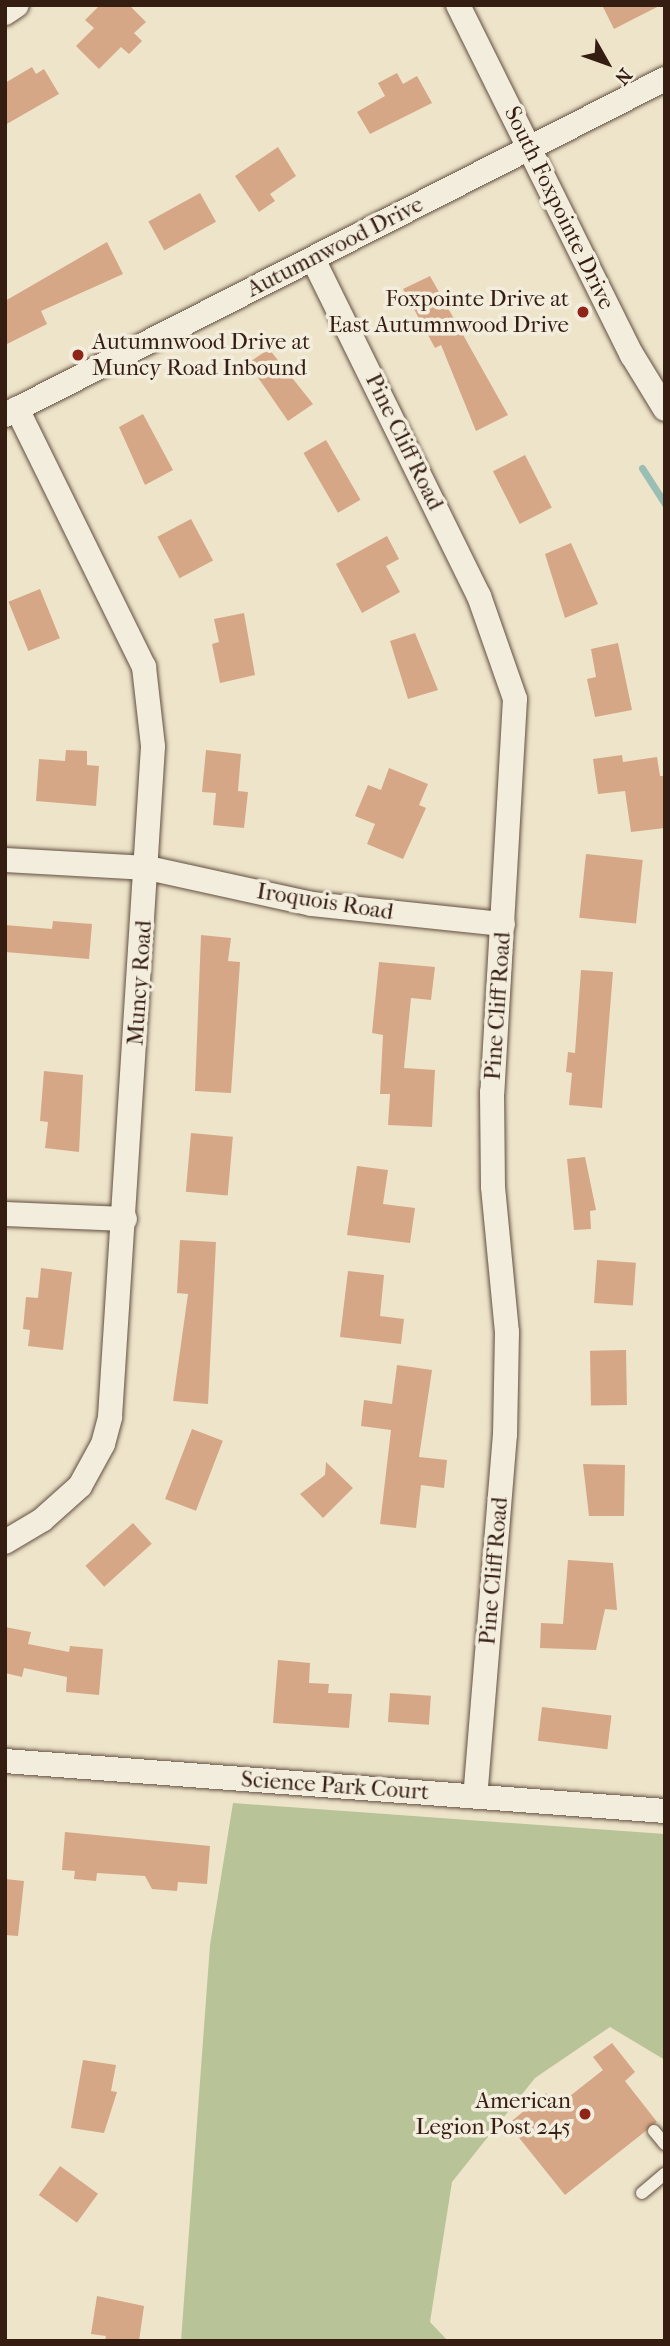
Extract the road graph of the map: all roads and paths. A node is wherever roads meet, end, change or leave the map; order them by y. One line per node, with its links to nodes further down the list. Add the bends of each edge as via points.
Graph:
1 (17, 5): 3 (street)
2 (458, 5): 5 (street, South Foxpointe Drive)
3 (5, 13)
4 (665, 79): 5 (street, Autumnwood Drive)
5 (530, 148): 6 (street, Autumnwood Drive); 7 (street, South Foxpointe Drive, via 632,355)
6 (313, 260): 8 (street, Autumnwood Drive); 11 (street, Pine Cliff Road, via 479,596 506,663 515,736)
7 (665, 409)
8 (11, 412): 10 (street, Muncy Road, via 144,667 153,746)
9 (5, 860): 10 (street, Iroquois Road)
10 (148, 869): 11 (street, Iroquois Road, via 312,904); 13 (street, Muncy Road)
11 (503, 924): 16 (street, Pine Cliff Road, via 492,1092 493,1187 507,1332 505,1434)
12 (5, 1214): 13 (street)
13 (125, 1219): 14 (street, Muncy Road, via 113,1397 103,1444 92,1468 62,1504)
14 (5, 1542)
15 (5, 1761): 16 (street, Science Park Court)
16 (475, 1796): 17 (street, Science Park Court)
17 (665, 1811)
18 (654, 2131): 19 (lane)
19 (665, 2144)
20 (665, 2174): 21 (lane)
21 (642, 2193)

